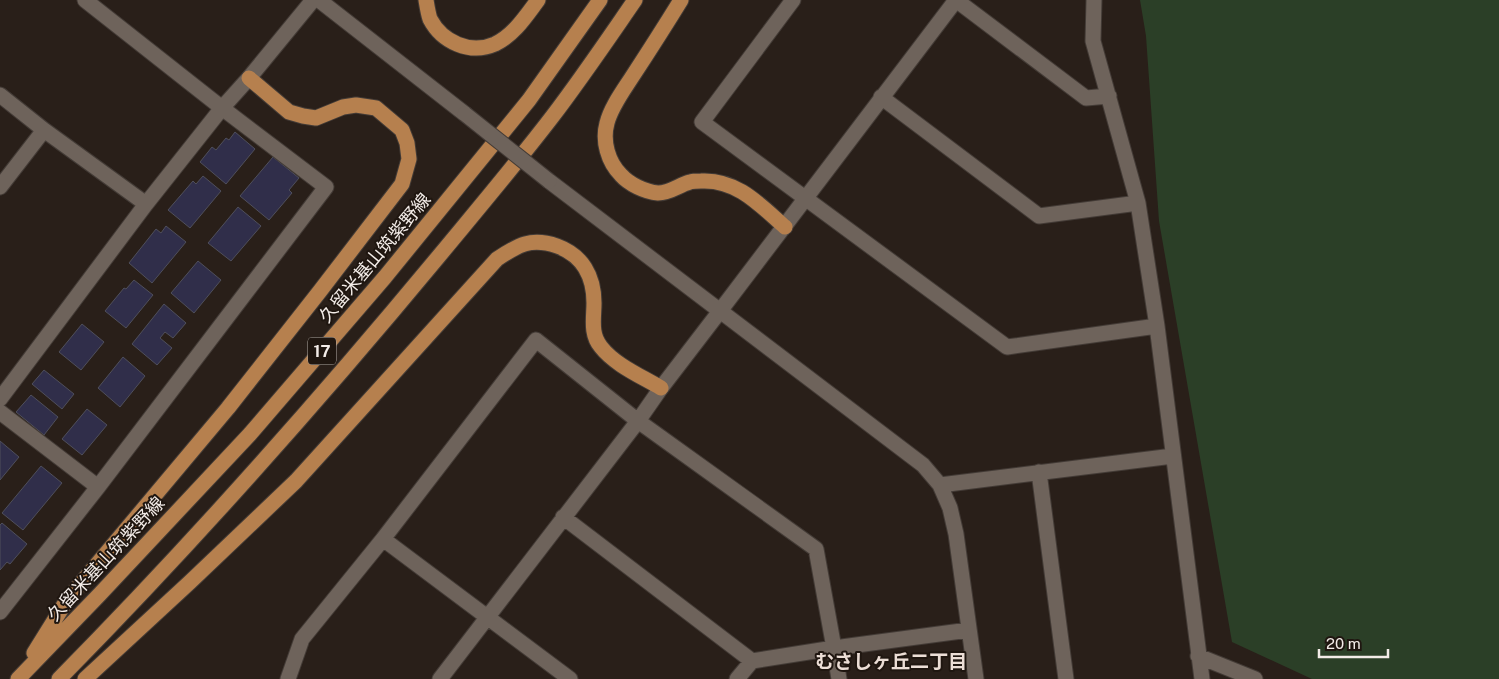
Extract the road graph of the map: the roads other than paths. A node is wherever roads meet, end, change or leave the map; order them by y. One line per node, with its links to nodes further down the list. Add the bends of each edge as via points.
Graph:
1 (85, 0): 16 (street)
2 (313, 0): 12 (street)
3 (319, 0): 23 (street, bridge)
4 (426, 0): 5 (main road, via 429,16 447,39 472,48 496,43 515,30)
5 (538, 0)
6 (600, 0): 41 (main road, 久留米基山筑紫野線 / 17, via 529,100 380,284 250,434)
7 (635, 0): 42 (main road, 17, via 553,116 368,342 198,534)
8 (681, 0): 22 (main road, via 607,121 608,155 626,181 658,193 690,182 711,180 734,186)
9 (793, 0): 19 (street, via 702,122)
10 (956, 0): 14 (street, via 1086,98); 15 (street)
11 (1094, 0): 14 (street, via 1093,41)
12 (249, 78): 16 (street); 41 (main road, via 288,112 303,116 316,118 356,105 376,108 402,130 407,143 409,159 402,184 228,408 67,600)
13 (0, 95): 17 (street)
14 (1109, 96): 20 (street)
15 (881, 98): 19 (street); 20 (street, via 1039,216)
16 (222, 108): 21 (street); 32 (street, via 326,187)
17 (44, 130): 18 (street); 21 (street)
18 (0, 187)
19 (806, 198): 22 (street); 24 (street, via 1007,347)
20 (1138, 203): 24 (street)
21 (146, 204): 26 (street)
22 (784, 227): 23 (street)
23 (720, 311): 25 (street); 31 (street, via 923,464)
24 (1157, 326): 29 (street)
25 (661, 388): 28 (street); 43 (main road, via 616,361 600,346 592,329 594,300 589,273 580,260 552,244 518,245 497,259 296,480)
26 (0, 399)
27 (0, 412): 32 (street)
28 (638, 420): 33 (street); 34 (street, via 536,340); 38 (street, via 816,549)
29 (1173, 456): 30 (street); 39 (street)
30 (1039, 472): 31 (street); 50 (street)
31 (940, 485): 37 (street, via 956,534)
32 (98, 487): 35 (street)
33 (563, 517): 36 (street); 40 (street)
34 (383, 539): 36 (street); 44 (street, via 302,639)
35 (0, 612)
36 (486, 617): 45 (street); 46 (street)
37 (969, 630): 38 (street); 49 (street)
38 (834, 648): 40 (street); 48 (street)
39 (1198, 656): 51 (street); 52 (street)
40 (752, 661): 47 (street)
41 (18, 678)
42 (59, 679)
43 (85, 679)
44 (288, 679)
45 (440, 679)
46 (570, 679)
47 (737, 679)
48 (839, 679)
49 (976, 679)
50 (1066, 679)
51 (1202, 679)
52 (1255, 679)

